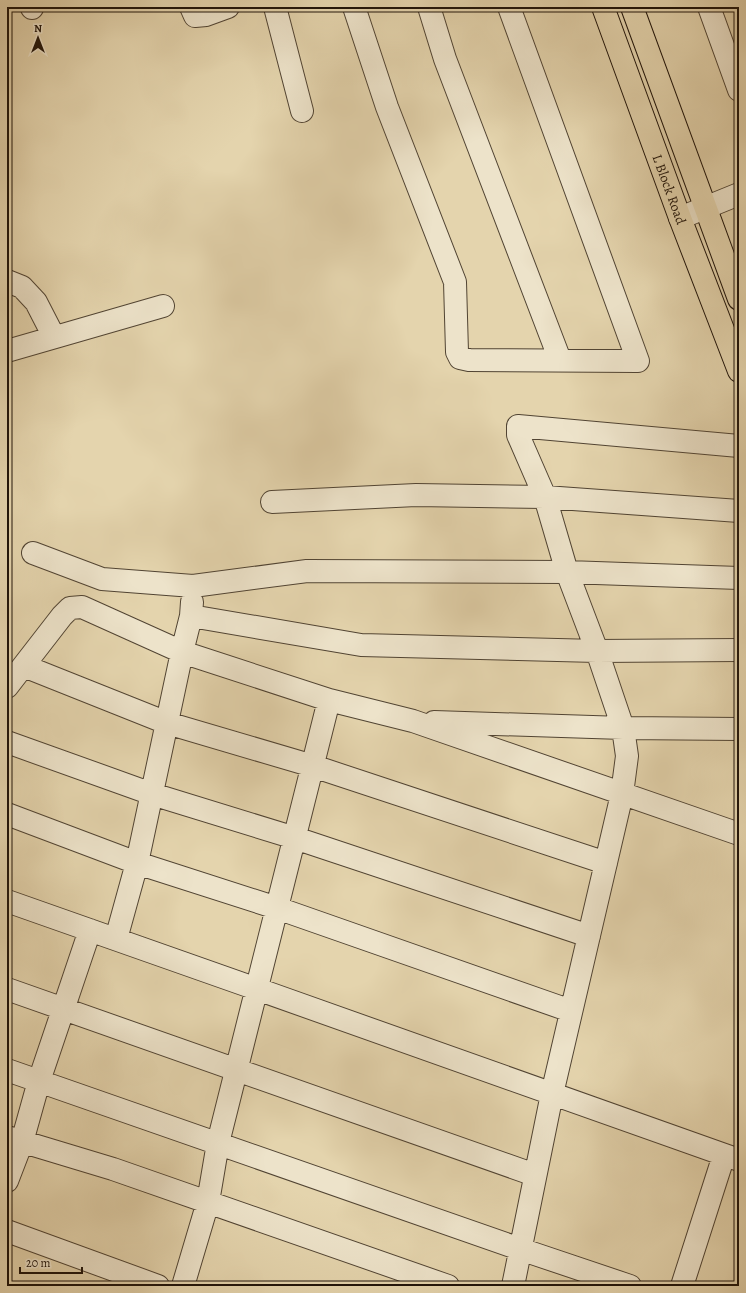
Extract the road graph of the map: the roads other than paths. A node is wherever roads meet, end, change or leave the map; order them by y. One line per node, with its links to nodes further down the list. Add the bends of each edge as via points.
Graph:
1 (191, 7): 2 (street, via 195,16)
2 (228, 7)
3 (275, 7): 11 (street)
4 (354, 7): 20 (street, via 387,107 455,282 457,352 460,358)
5 (429, 7): 20 (street, via 445,59)
6 (509, 7): 20 (street, via 638,361)
7 (603, 7): 14 (main road, L Block Road)
8 (632, 7): 13 (main road, L Block Road)
9 (709, 7): 10 (street)
10 (739, 90)
11 (302, 111)
12 (739, 194): 13 (street)
13 (706, 208): 14 (street); 16 (main road, L Block Road)
14 (680, 218): 21 (main road, L Block Road)
15 (7, 281): 18 (street, via 22,287 36,302)
16 (739, 299)
17 (163, 306): 18 (street)
18 (54, 337): 19 (street)
19 (7, 351)
20 (560, 360)
21 (739, 371)
22 (739, 446): 23 (street, via 518,426 518,435)
23 (545, 497): 24 (street, via 416,495); 25 (street); 27 (street)
24 (272, 502)
25 (739, 511)
26 (33, 553): 29 (street, via 102,579)
27 (567, 572): 28 (street); 29 (street, via 308,571); 33 (street)
28 (739, 578)
29 (193, 586): 30 (street)
30 (191, 616): 32 (street); 33 (street, via 361,645)
31 (739, 650): 33 (street)
32 (182, 652): 34 (street, via 82,607 70,608); 36 (street); 38 (street)
33 (597, 652): 39 (street)
34 (24, 666): 35 (street); 38 (street)
35 (7, 687)
36 (329, 700): 37 (street); 42 (street)
37 (413, 721): 39 (street); 44 (street)
38 (167, 723): 42 (street); 43 (street)
39 (623, 728): 40 (street); 44 (street, via 627,756)
40 (739, 729)
41 (7, 742): 43 (street)
42 (313, 766): 47 (street); 49 (street)
43 (152, 794): 47 (street); 48 (street)
44 (622, 794): 46 (street); 49 (street)
45 (7, 814): 48 (street)
46 (739, 834)
47 (295, 838): 51 (street); 53 (street)
48 (138, 863): 51 (street); 54 (street)
49 (606, 863): 53 (street)
50 (7, 902): 52 (street)
51 (277, 908): 56 (street); 58 (street)
52 (90, 930): 54 (street); 57 (street)
53 (589, 936): 58 (street)
54 (116, 939): 56 (street)
55 (7, 989): 57 (street)
56 (257, 989): 60 (street); 62 (street)
57 (63, 1009): 60 (street); 61 (street)
58 (571, 1011): 62 (street)
59 (7, 1070): 61 (street)
60 (237, 1070): 64 (street); 66 (street)
61 (39, 1081): 63 (street); 64 (street)
62 (552, 1094): 65 (street); 66 (street)
63 (14, 1139): 67 (street); 68 (street, via 113,1169)
64 (218, 1143): 68 (street); 70 (street)
65 (731, 1157): 76 (street)
66 (535, 1175): 70 (street)
67 (7, 1181)
68 (208, 1202): 72 (street); 73 (street)
69 (7, 1231): 71 (street)
70 (520, 1249): 74 (street); 75 (street)
71 (158, 1286)
72 (183, 1286)
73 (448, 1286)
74 (513, 1286)
75 (630, 1286)
76 (682, 1286)

